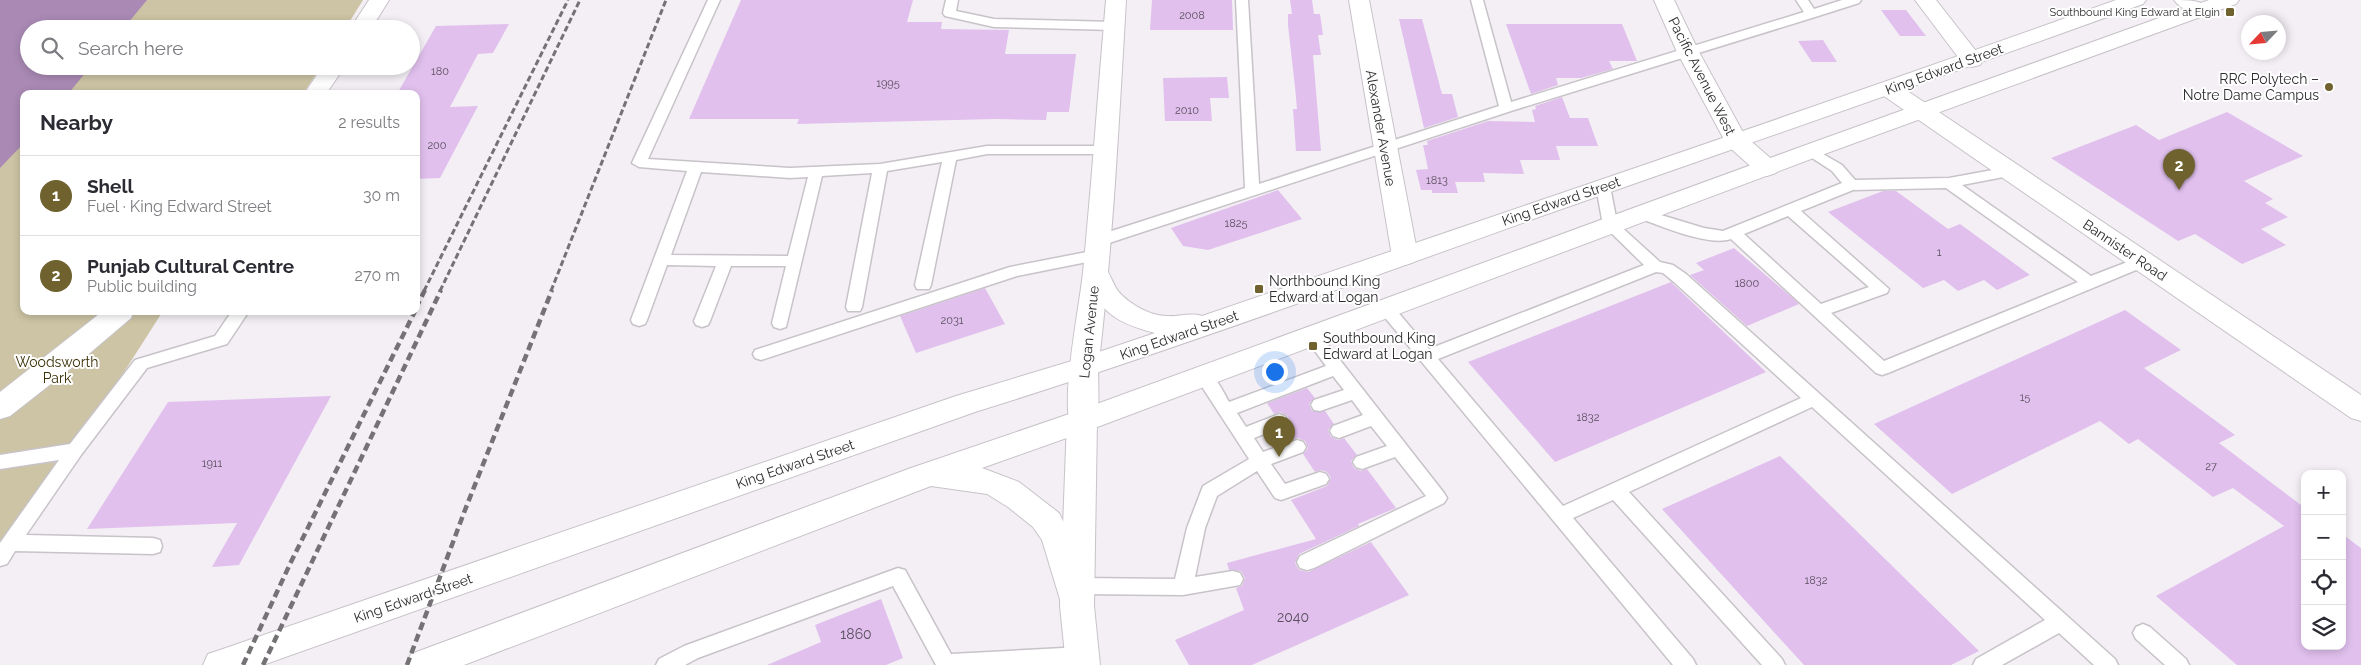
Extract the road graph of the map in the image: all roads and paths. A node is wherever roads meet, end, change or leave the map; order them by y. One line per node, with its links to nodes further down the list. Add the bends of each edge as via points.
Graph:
1 (379, 0): 16 (main road)
2 (714, 0): 30 (lane, via 639,163)
3 (952, 0): 17 (lane, via 949,13 994,23)
4 (1116, 0): 17 (main road, Logan Avenue)
5 (1242, 0): 38 (lane)
6 (1360, 0): 26 (main road, Alexander Avenue)
7 (1477, 0): 23 (lane)
8 (1664, 0): 18 (main road, Pacific Avenue West)
9 (1802, 0): 15 (lane)
10 (1855, 0): 15 (lane)
11 (1925, 0): 19 (main road)
12 (2136, 0): 19 (main road, King Edward Street)
13 (2229, 0): 14 (main road)
14 (2193, 5): 24 (main road)
15 (1811, 14): 18 (lane)
16 (366, 20)
17 (1114, 26): 27 (main road, Logan Avenue)
18 (1688, 52): 23 (lane); 25 (main road, Pacific Avenue West)
19 (1972, 60): 21 (main road, King Edward Street)
20 (328, 75): 22 (main road)
21 (1889, 89): 24 (main road, Bannister Road); 25 (main road, King Edward Street)
22 (318, 90)
23 (1506, 108): 26 (lane)
24 (1920, 111): 28 (main road); 34 (main road, Bannister Road)
25 (1735, 140): 32 (main road, Pacific Avenue West); 37 (main road, King Edward Street)
26 (1384, 148): 38 (lane); 44 (main road, Alexander Avenue)
27 (1106, 150): 29 (lane, via 987,150); 43 (main road, Logan Avenue)
28 (1811, 151): 32 (main road); 36 (lane, via 1837,168)
29 (950, 156): 31 (lane); 51 (lane)
30 (695, 168): 33 (lane); 45 (lane)
31 (880, 168): 33 (lane); 52 (lane)
32 (1767, 168): 40 (main road)
33 (816, 172): 47 (lane)
34 (2010, 172): 35 (lane); 48 (main road, Bannister Road)
35 (1949, 183): 36 (lane); 50 (lane)
36 (1851, 185): 39 (lane)
37 (1604, 186): 41 (lane); 44 (main road, King Edward Street)
38 (1252, 190): 43 (lane)
39 (1791, 210): 42 (lane); 54 (lane, via 1881,289)
40 (1642, 214): 41 (main road); 42 (lane, via 1704,233 1724,236)
41 (1610, 226): 49 (lane); 53 (main road)
42 (1733, 232): 54 (lane)
43 (1097, 256): 57 (main road, via 1107,296 1139,319 1166,326); 62 (lane, via 1014,271); 64 (main road, Logan Avenue)
44 (1405, 256): 57 (main road, King Edward Street)
45 (662, 260): 46 (lane); 58 (lane)
46 (726, 260): 47 (lane); 59 (lane)
47 (795, 261): 60 (lane)
48 (2143, 261): 50 (lane); 72 (main road, Bannister Road)
49 (1655, 266): 63 (lane); 68 (lane, via 1668,269 1680,278)
50 (2090, 283): 54 (lane, via 1882,370)
51 (923, 285)
52 (854, 307)
53 (1385, 308): 61 (main road); 63 (lane)
54 (1819, 311)
55 (116, 315): 70 (main road)
56 (239, 315): 80 (lane, via 221,340 141,364)
57 (1225, 318): 64 (main road, King Edward Street)
58 (639, 320)
59 (702, 321)
60 (780, 323)
61 (1312, 336): 65 (lane); 66 (main road)
62 (761, 354)
63 (1426, 357): 87 (lane)
64 (1084, 368): 74 (main road, Logan Avenue); 98 (main road, King Edward Street, via 966,404)
65 (1337, 368): 67 (lane); 71 (lane)
66 (1204, 376): 71 (lane); 74 (main road)
67 (1356, 392): 69 (lane); 73 (lane)
68 (1814, 399): 86 (lane); 94 (lane)
69 (1320, 405)
70 (0, 408)
71 (1226, 410): 77 (lane)
72 (2361, 410)
73 (1375, 417): 76 (lane); 79 (lane)
74 (1082, 421): 84 (main road); 93 (main road, Logan Avenue)
75 (1280, 421): 77 (lane)
76 (1339, 431)
77 (1243, 435): 81 (lane)
78 (1297, 447): 81 (lane)
79 (1400, 448): 83 (lane); 90 (lane, via 1438,498)
80 (75, 450): 82 (lane); 89 (lane)
81 (1260, 461): 85 (lane, via 1282,493); 92 (lane, via 1208,491)
82 (0, 462)
83 (1362, 462)
84 (922, 477): 93 (main road, via 972,477 994,482 1022,500 1048,522); 99 (main road)
85 (1320, 479)
86 (1616, 490): 87 (lane); 102 (lane)
87 (1560, 516): 101 (lane)
88 (153, 546): 89 (lane)
89 (6, 550)
90 (1307, 562)
91 (1233, 580): 92 (lane)
92 (1183, 587): 93 (lane)
93 (1077, 596): 96 (main road, Logan Avenue)
94 (2060, 622): 103 (lane); 104 (lane)
95 (2143, 633): 105 (lane)
96 (1083, 660): 97 (lane)
97 (946, 664): 100 (lane, via 898,576 691,652)
98 (220, 665)
99 (424, 665)
100 (666, 665)
101 (1686, 665)
102 (1775, 665)
103 (1983, 665)
104 (2108, 665)
105 (2179, 665)

